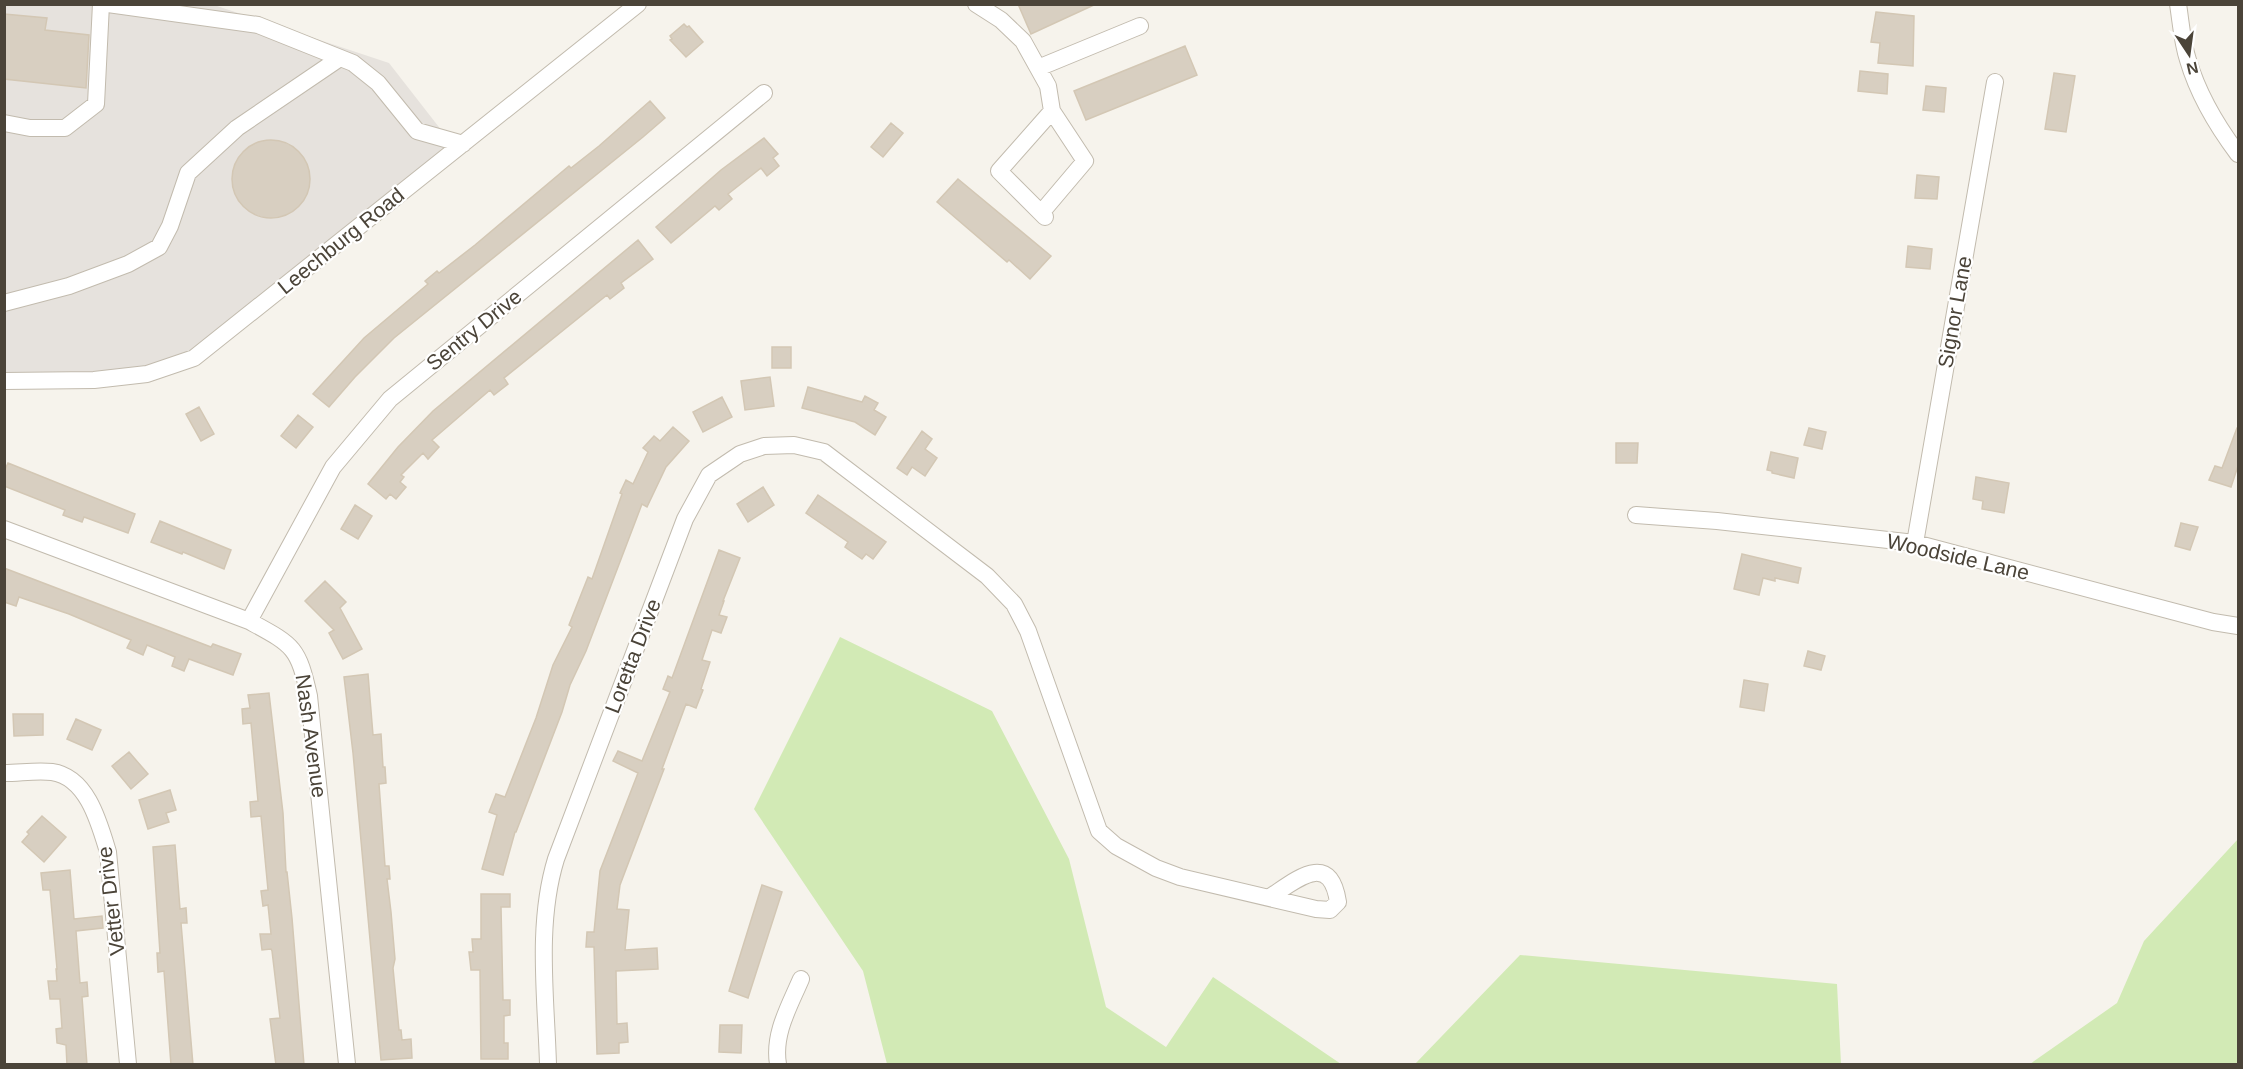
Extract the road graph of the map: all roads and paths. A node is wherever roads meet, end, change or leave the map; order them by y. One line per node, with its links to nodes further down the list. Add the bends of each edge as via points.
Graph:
1 (101, 4): 12 (street, via 96,104 65,128)
2 (108, 4): 7 (street, via 258,24)
3 (638, 4): 13 (street, Leechburg Road)
4 (976, 4): 8 (street, via 1023,41)
5 (2178, 4): 14 (street, via 2196,86)
6 (1140, 26): 8 (street)
7 (340, 58): 13 (street, via 378,83 417,131); 15 (street, via 237,128 188,173 159,247 128,264 69,286)
8 (1038, 68): 11 (street, via 1048,86)
9 (1995, 82): 19 (street, Signor Lane)
10 (764, 93): 20 (street, Sentry Drive, via 390,399 333,467)
11 (1052, 111): 11 (street, via 999,171 1043,215 1085,161)
12 (4, 123)
13 (463, 144): 16 (street, Leechburg Road, via 194,358 147,374 94,380)
14 (2238, 154)
15 (4, 303)
16 (4, 381)
17 (1636, 515): 19 (street, Woodside Lane, via 1717,520)
18 (4, 529): 20 (street, Nash Avenue)
19 (1915, 543): 21 (street, Woodside Lane)
20 (249, 621): 26 (street, Nash Avenue, via 286,641 298,657 309,696)
21 (2238, 626)
22 (4, 773): 25 (street, Vetter Drive, via 52,772 72,779 99,820 108,852)
23 (1270, 897): 27 (street, Loretta Drive, via 1180,877 1156,868 1105,838 1099,831 1023,618 1014,604 987,576 824,452 794,445 764,446 740,454 709,475 685,519 550,880 544,921)
24 (801, 979): 28 (street, via 781,1026 776,1051)
25 (128, 1065)
26 (347, 1065)
27 (548, 1065)
28 (778, 1065)

